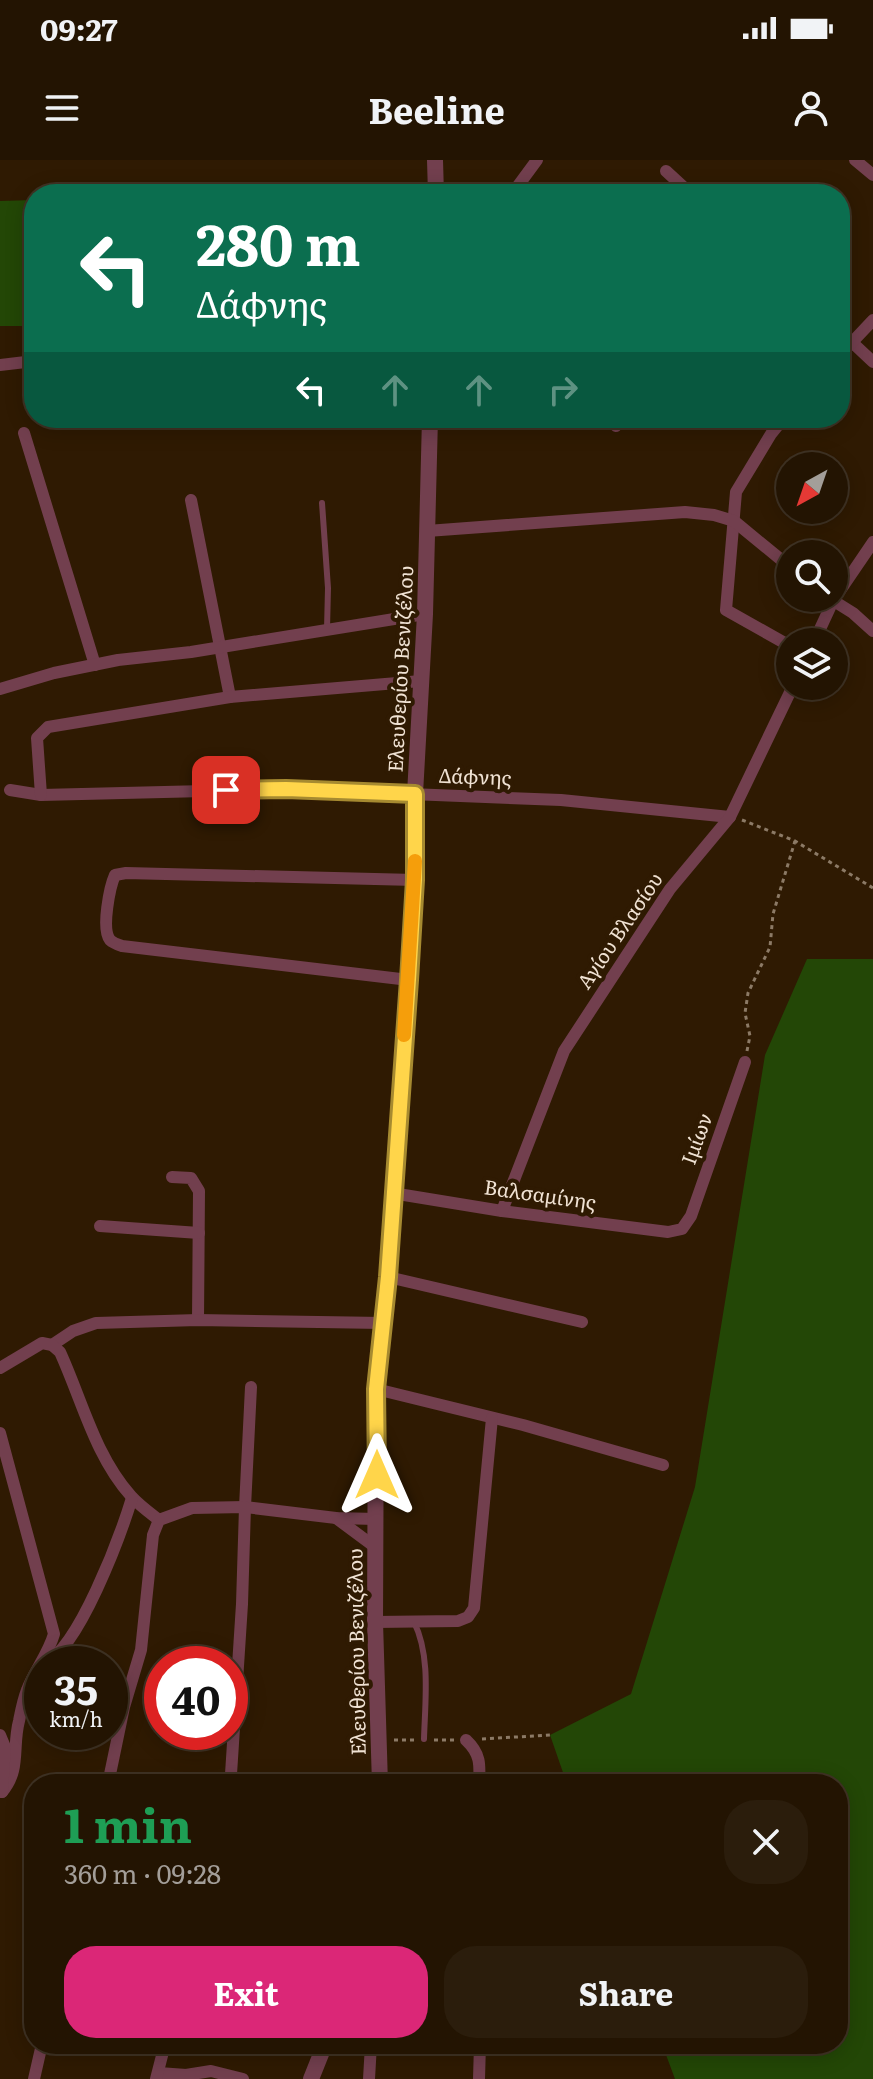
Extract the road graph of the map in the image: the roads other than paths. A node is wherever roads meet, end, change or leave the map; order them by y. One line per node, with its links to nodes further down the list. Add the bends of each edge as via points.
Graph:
1 (435, 160): 6 (street)
2 (537, 160): 7 (street)
3 (855, 160): 5 (street)
4 (666, 171): 8 (street)
5 (873, 175)
6 (436, 184)
7 (519, 184)
8 (680, 184)
9 (873, 320): 10 (street)
10 (852, 342): 12 (street)
11 (24, 362): 13 (street)
12 (873, 362)
13 (0, 365)
14 (430, 428): 20 (street, Ελευθερίου Βενιζέλου)
15 (776, 428): 19 (street, via 736,492)
16 (24, 433): 30 (street)
17 (191, 500): 29 (street)
18 (322, 503): 26 (lane)
19 (734, 521): 20 (street, via 685,512); 22 (street); 28 (street, via 726,610)
20 (427, 531): 25 (street, Ελευθερίου Βενιζέλου)
21 (873, 542): 23 (street)
22 (776, 556)
23 (848, 577)
24 (848, 610): 27 (street)
25 (425, 614): 26 (street); 31 (street, Ελευθερίου Βενιζέλου)
26 (327, 629): 29 (street)
27 (873, 631)
28 (776, 638)
29 (222, 646): 30 (street); 33 (street)
30 (95, 665): 32 (street)
31 (421, 681): 33 (street); 36 (street, Ελευθερίου Βενιζέλου)
32 (0, 689)
33 (230, 697): 37 (street, via 48,727 37,738)
34 (786, 700): 38 (street, Αγίου Βλασίου)
35 (10, 790): 37 (street, Δάφνης)
36 (415, 794): 37 (street, Δάφνης, via 286,789); 38 (street, Δάφνης, via 561,800); 39 (street, Ελευθερίου Βενιζέλου)
37 (41, 795)
38 (730, 817): 44 (street, Αγίου Βλασίου, via 670,889 564,1051)
39 (415, 880): 40 (street, Ελευθερίου Βενιζέλου); 40 (street, via 126,873 115,875 110,886 106,932 122,946)
40 (409, 980): 43 (street, Ελευθερίου Βενιζέλου)
41 (745, 1062): 46 (street, Ιμίων)
42 (172, 1177): 47 (street, via 191,1178 199,1191)
43 (392, 1193): 44 (street, Βαλσαμίνης); 48 (street, Ελευθερίου Βενιζέλου)
44 (502, 1211): 46 (street, Βαλσαμίνης, via 668,1232)
45 (100, 1226): 47 (street)
46 (682, 1229)
47 (199, 1233): 49 (street)
48 (388, 1277): 50 (street); 51 (street, Ελευθερίου Βενιζέλου)
49 (198, 1320): 51 (street); 52 (street, via 96,1323)
50 (582, 1322)
51 (383, 1323): 55 (street, Ελευθερίου Βενιζέλου)
52 (52, 1345): 53 (street, via 42,1343); 59 (street, via 60,1352 114,1475)
53 (0, 1368)
54 (251, 1387): 60 (street)
55 (376, 1389): 56 (street); 62 (street, Ελευθερίου Βενιζέλου)
56 (492, 1418): 58 (street); 66 (street, via 474,1608 458,1621)
57 (0, 1433): 67 (street, via 54,1634)
58 (663, 1465)
59 (132, 1498): 63 (street); 68 (street, via 119,1540)
60 (245, 1507): 61 (street); 63 (street, via 192,1508); 74 (street)
61 (336, 1518): 62 (street); 64 (street)
62 (376, 1519): 64 (street, Ελευθερίου Βενιζέλου)
63 (159, 1520): 73 (street, via 141,1650)
64 (375, 1547): 65 (street, Ελευθερίου Βενιζέλου)
65 (375, 1622): 66 (street); 75 (street, Ελευθερίου Βενιζέλου)
66 (414, 1622): 71 (lane, via 425,1679)
67 (49, 1646)
68 (65, 1646)
69 (24, 1701): 77 (street, via 12,1781)
70 (0, 1735): 77 (street, via 5,1747)
71 (424, 1739)
72 (466, 1740): 76 (street, via 476,1749)
73 (110, 1774)
74 (231, 1774)
75 (380, 1774)
76 (479, 1774)
77 (1, 1796)
78 (40, 2054): 84 (street)
79 (162, 2054): 83 (street)
80 (321, 2054): 86 (street)
81 (370, 2054): 87 (street)
82 (480, 2054): 88 (street)
83 (157, 2076): 85 (street, via 211,2071)
84 (34, 2079)
85 (243, 2079)
86 (311, 2079)
87 (369, 2079)
88 (479, 2079)

